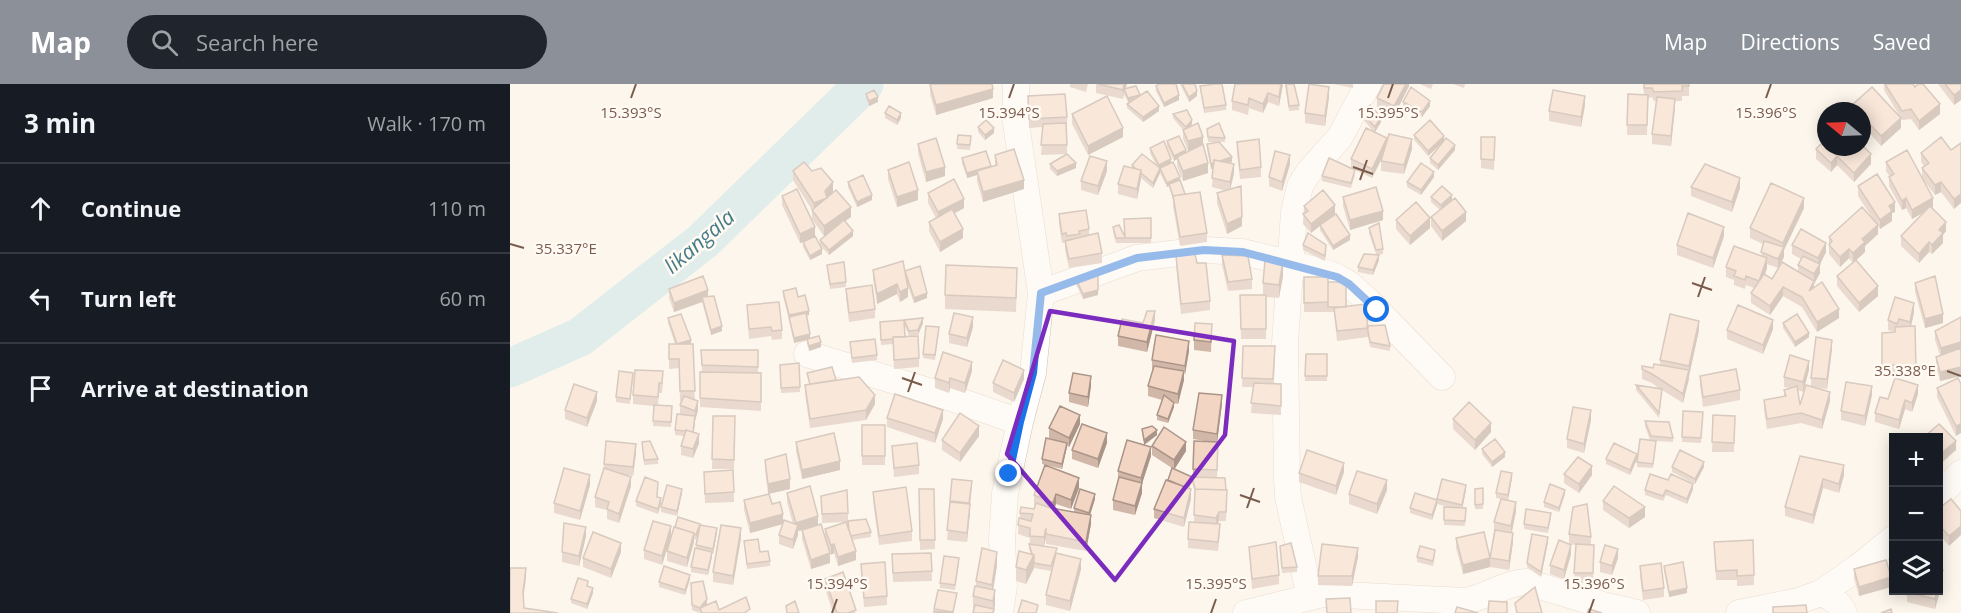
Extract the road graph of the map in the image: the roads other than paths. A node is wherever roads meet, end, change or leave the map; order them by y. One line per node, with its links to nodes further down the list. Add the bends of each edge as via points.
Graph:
1 (1016, 84): 4 (street, via 1016,123)
2 (1368, 84): 3 (street, via 1340,137 1300,186)
3 (1290, 264): 4 (street, via 1233,250 1183,252 1137,258); 6 (street, via 1324,272 1349,284); 12 (street, via 1285,343 1288,497)
4 (1041, 293): 7 (street, via 1033,373)
5 (807, 354): 7 (street)
6 (1442, 377)
7 (1020, 422): 13 (street, via 1005,493)
8 (1961, 473): 9 (street)
9 (1943, 491)
10 (1889, 541): 11 (street)
11 (1821, 593): 16 (street); 17 (street, via 1834,599)
12 (1310, 597): 14 (street); 15 (street, via 1323,594 1466,601 1516,582 1526,582)
13 (1000, 613)
14 (1246, 613)
15 (1637, 613)
16 (1739, 613)
17 (1844, 613)

